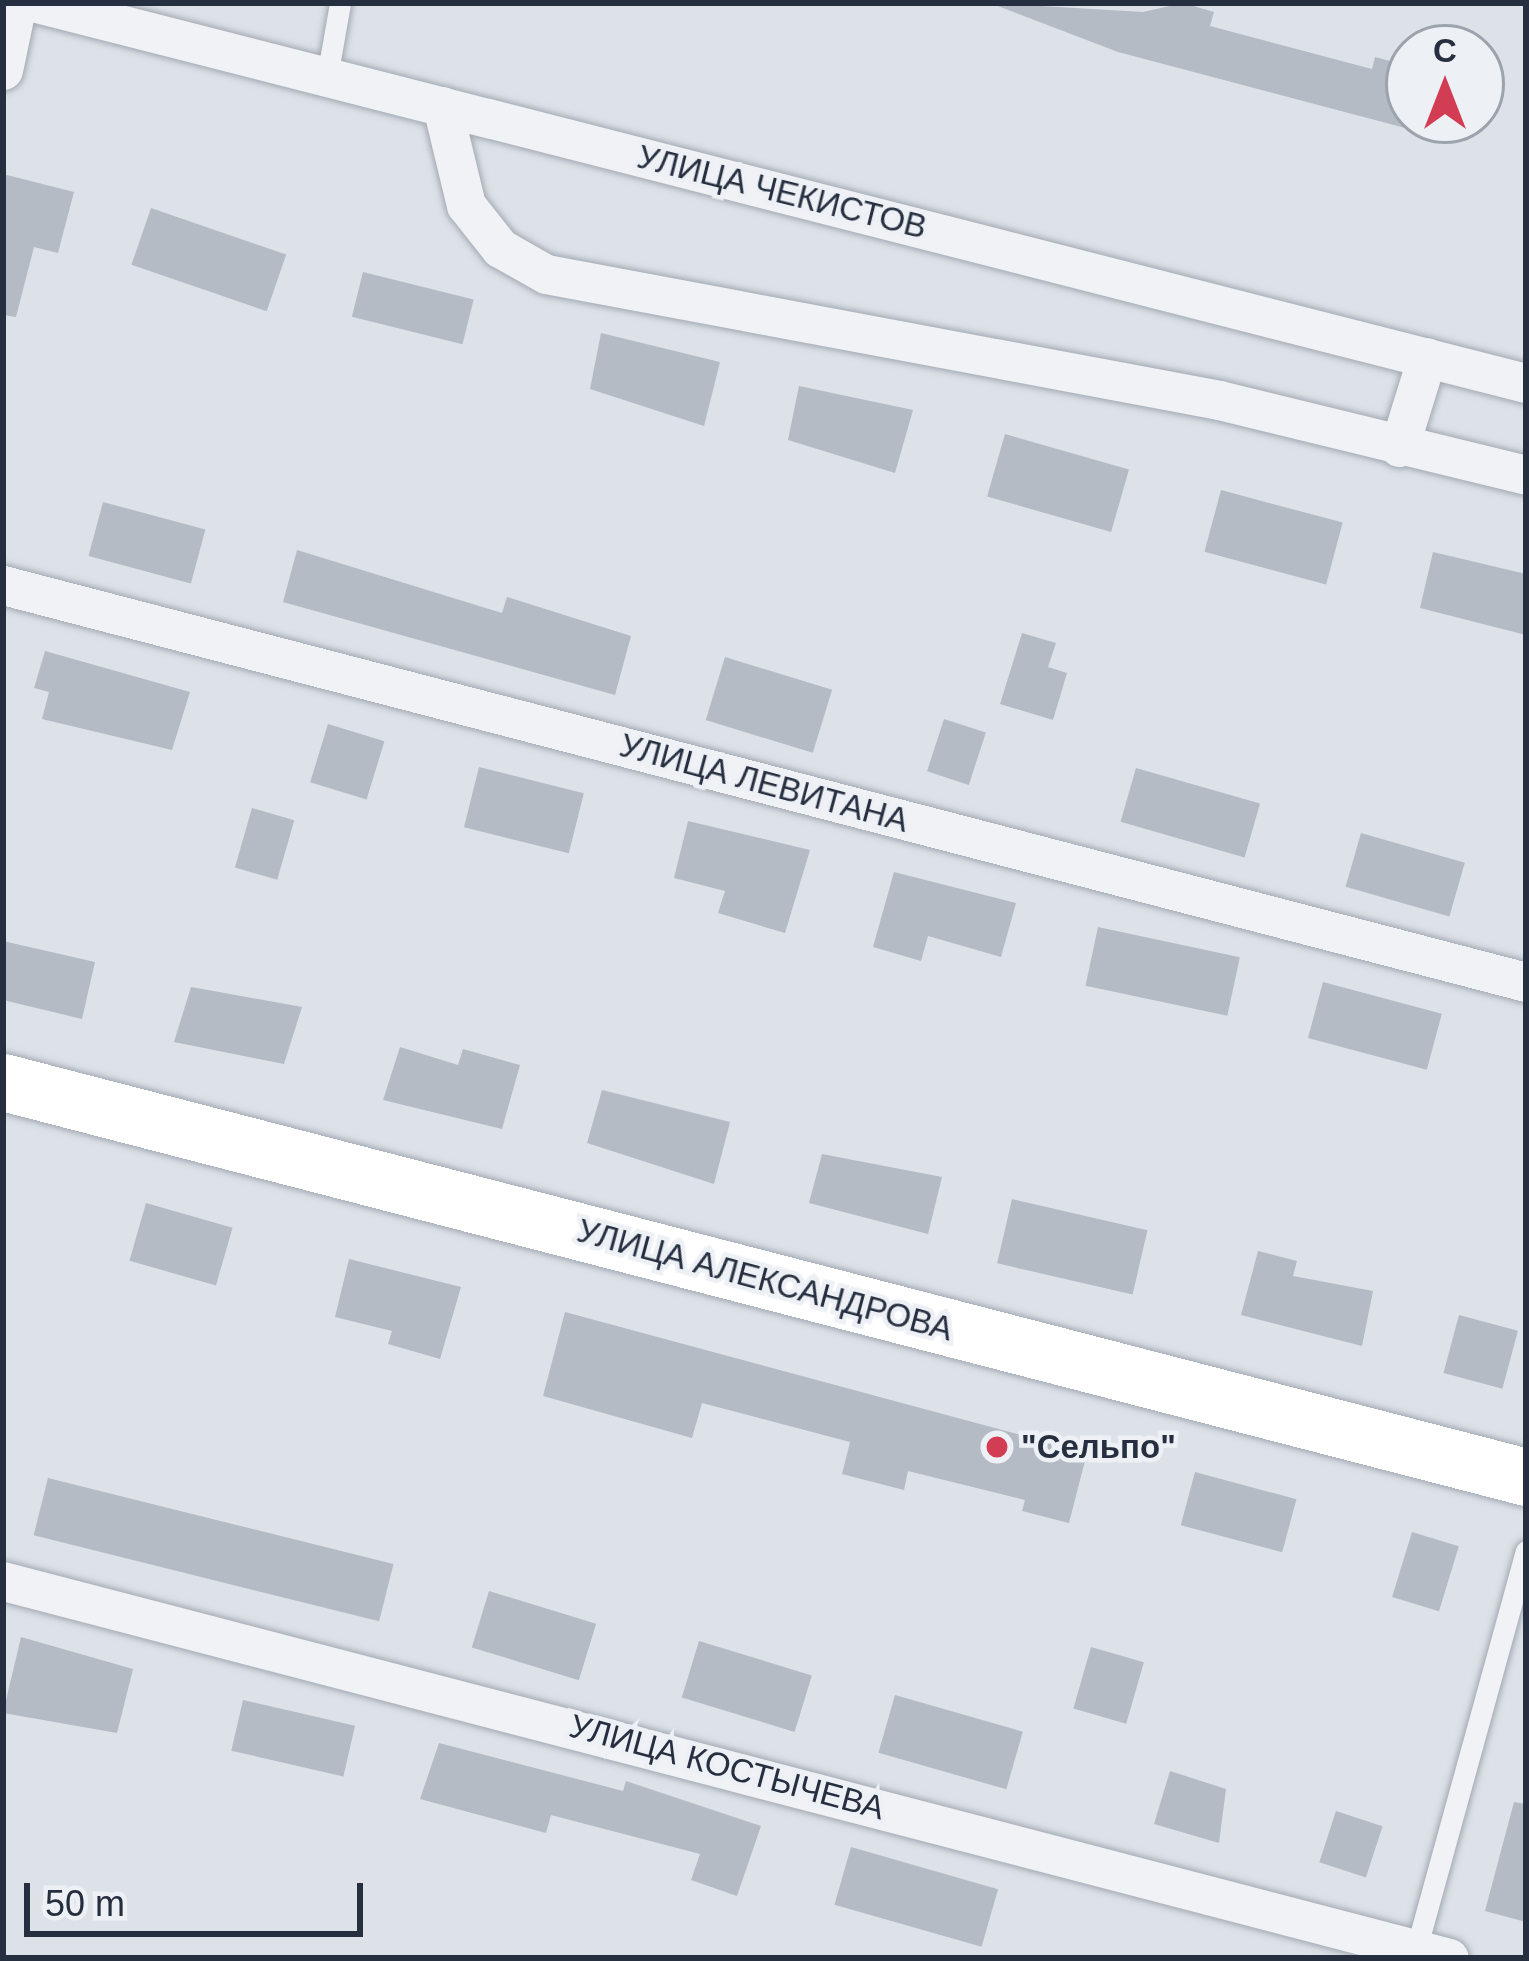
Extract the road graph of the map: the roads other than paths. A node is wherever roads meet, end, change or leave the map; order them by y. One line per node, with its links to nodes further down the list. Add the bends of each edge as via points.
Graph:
1 (17, 3): 4 (street)
2 (37, 3): 5 (street, УЛИЦА ЧЕКИСТОВ)
3 (340, 3): 5 (lane)
4 (3, 70)
5 (327, 77): 6 (street, УЛИЦА ЧЕКИСТОВ)
6 (442, 106): 7 (street, УЛИЦА ЧЕКИСТОВ); 9 (street, via 466,205 500,248 545,274 1219,400)
7 (1427, 356): 8 (street, УЛИЦА ЧЕКИСТОВ); 9 (street)
8 (1526, 383)
9 (1399, 446): 10 (street)
10 (1526, 475)
11 (3, 585): 12 (street, УЛИЦА ЛЕВИТАНА)
12 (1526, 982)
13 (3, 1082): 14 (street, УЛИЦА АЛЕКСАНДРОВА)
14 (1526, 1477)
15 (1526, 1551): 17 (lane)
16 (3, 1581): 17 (street, УЛИЦА КОСТЫЧЕВА)
17 (1426, 1955)

